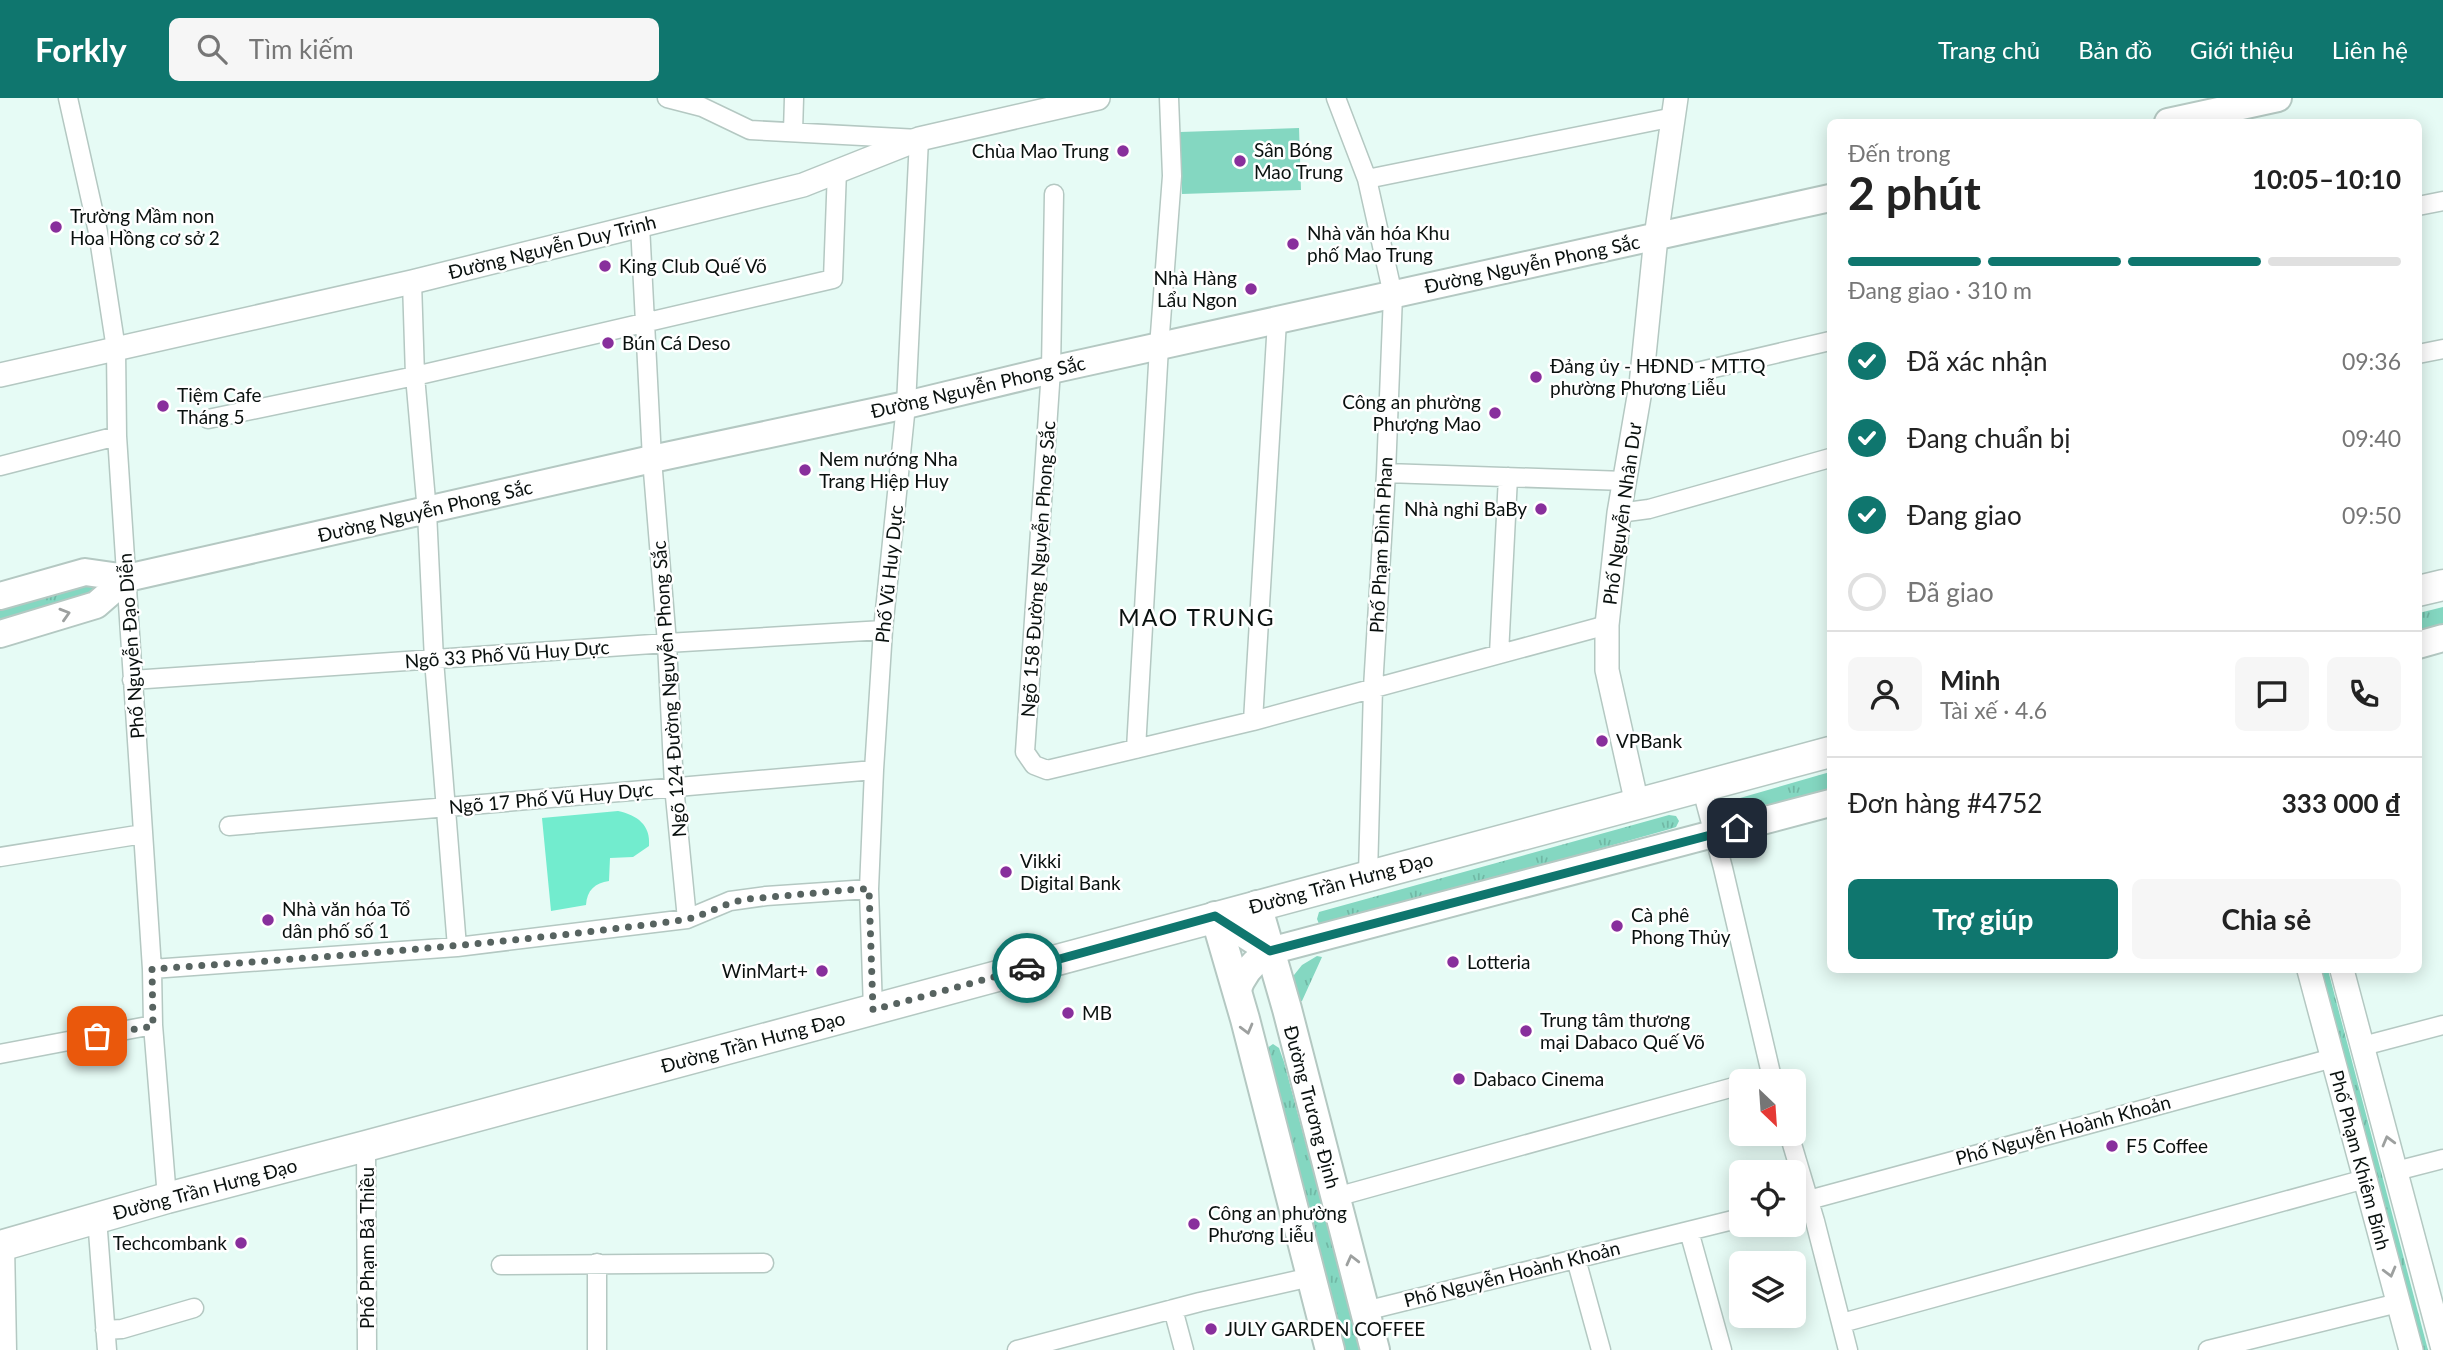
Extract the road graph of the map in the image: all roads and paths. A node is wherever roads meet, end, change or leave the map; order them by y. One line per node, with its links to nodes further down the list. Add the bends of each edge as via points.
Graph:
1 (68, 98): 27 (street, Phố Nguyễn Đạo Diễn, via 98,232)
2 (667, 98): 11 (street, via 702,107 750,130)
3 (794, 98): 11 (street)
4 (1169, 98): 26 (street, via 1172,176)
5 (1336, 98): 14 (street, Phố Phạm Đình Phan)
6 (2275, 98): 9 (main road); 10 (main road)
7 (1086, 99): 12 (street, Đường Nguyễn Duy Trinh)
8 (1675, 107): 14 (street); 20 (street, Phố Nguyễn Nhân Dư)
9 (2181, 119)
10 (2279, 119)
11 (793, 132): 12 (street)
12 (919, 139): 13 (street, Đường Nguyễn Duy Trinh); 34 (street, Phố Vũ Huy Dực)
13 (837, 170): 19 (street, Đường Nguyễn Duy Trinh, via 803,185); 23 (street, via 833,279)
14 (1367, 179): 22 (street, Phố Phạm Đình Phan)
15 (1054, 194): 30 (street, Ngõ 158 Đường Nguyễn Phong Sắc)
16 (1827, 199): 20 (main road, Đường Nguyễn Phong Sắc)
17 (2443, 201): 18 (street)
18 (2422, 205)
19 (640, 225): 21 (street, Đường Nguyễn Duy Trinh); 23 (street, Ngõ 124 Đường Nguyễn Phong Sắc)
20 (1656, 237): 22 (main road, Đường Nguyễn Phong Sắc); 33 (street, Phố Nguyễn Nhân Dư)
21 (412, 282): 27 (street, Đường Nguyễn Duy Trinh); 32 (street)
22 (1392, 295): 24 (main road, Đường Nguyễn Phong Sắc); 40 (street, Phố Phạm Đình Phan)
23 (644, 321): 32 (street); 37 (street, Ngõ 124 Đường Nguyễn Phong Sắc)
24 (1277, 321): 26 (main road, Đường Nguyễn Phong Sắc); 59 (street)
25 (1827, 342): 33 (street)
26 (1159, 347): 30 (main road, Đường Nguyễn Phong Sắc); 60 (street)
27 (116, 349): 31 (street, Đường Nguyễn Duy Trinh); 36 (street, Phố Nguyễn Đạo Diễn)
28 (2443, 349): 29 (street)
29 (2422, 353)
30 (1051, 370): 34 (main road, Đường Nguyễn Phong Sắc); 60 (street, Ngõ 158 Đường Nguyễn Phong Sắc, via 1025,752 1034,765 1047,770)
31 (0, 374)
32 (415, 376): 35 (street); 43 (street)
33 (1641, 385): 42 (street, Phố Nguyễn Nhân Dư)
34 (906, 405): 37 (main road, Đường Nguyễn Phong Sắc); 50 (street, Phố Vũ Huy Dực)
35 (208, 419)
36 (117, 436): 39 (street); 45 (street, Phố Nguyễn Đạo Diễn)
37 (652, 459): 43 (main road, Đường Nguyễn Phong Sắc); 53 (street, Ngõ 124 Đường Nguyễn Phong Sắc)
38 (1827, 459): 44 (street, via 1649,509)
39 (0, 466)
40 (1386, 473): 41 (street); 58 (street, Phố Phạm Đình Phan)
41 (1508, 477): 42 (street); 55 (street)
42 (1625, 481): 44 (street, Phố Nguyễn Nhân Dư)
43 (427, 512): 45 (main road, Đường Nguyễn Phong Sắc); 56 (street)
44 (1619, 513): 49 (street, Phố Nguyễn Nhân Dư)
45 (127, 578): 48 (main road, Đường Nguyễn Phong Sắc, via 85,572); 51 (main road, Đường Nguyễn Phong Sắc, one-way to 45, via 96,605); 57 (street, Phố Nguyễn Đạo Diễn)
46 (2443, 585): 47 (highway)
47 (2422, 590)
48 (0, 596)
49 (1607, 625): 55 (street); 65 (street, Phố Nguyễn Nhân Dư, via 1607,670)
50 (883, 630): 53 (street, Ngõ 33 Phố Vũ Huy Dực); 62 (street, Phố Vũ Huy Dực)
51 (0, 634)
52 (2443, 638): 54 (main road)
53 (667, 643): 56 (street, Ngõ 33 Phố Vũ Huy Dực); 63 (street, Ngõ 124 Đường Nguyễn Phong Sắc)
54 (2422, 644)
55 (1499, 654): 58 (street)
56 (434, 660): 57 (street, Ngõ 33 Phố Vũ Huy Dực); 67 (street)
57 (132, 680): 69 (street, Phố Nguyễn Đạo Diễn)
58 (1373, 688): 59 (street); 72 (street, Phố Phạm Đình Phan)
59 (1253, 721): 60 (street)
60 (1136, 749)
61 (1827, 753): 64 (highway, Đường Trần Hưng Đạo)
62 (874, 770): 63 (street, Ngõ 17 Phố Vũ Huy Dực); 73 (street, Phố Vũ Huy Dực)
63 (674, 786): 67 (street, Ngõ 17 Phố Vũ Huy Dực); 76 (street, Ngõ 124 Đường Nguyễn Phong Sắc)
64 (1701, 786): 65 (highway, Đường Trần Hưng Đạo); 70 (street)
65 (1637, 804): 72 (highway, Đường Trần Hưng Đạo)
66 (1827, 804): 70 (main road)
67 (446, 807): 68 (street, Ngõ 17 Phố Vũ Huy Dực); 77 (street)
68 (229, 825)
69 (143, 834): 71 (street); 79 (street, Phố Nguyễn Đạo Diễn)
70 (1714, 835): 78 (main road); 89 (street)
71 (0, 858)
72 (1368, 875): 74 (highway, Đường Trần Hưng Đạo)
73 (869, 889): 76 (street, via 730,901); 83 (street, Phố Vũ Huy Dực)
74 (1257, 905): 75 (highway, Đường Trần Hưng Đạo); 78 (main road, Đường Trương Định)
75 (1215, 916): 78 (main road); 82 (main road); 83 (highway, Đường Trần Hưng Đạo)
76 (687, 919): 77 (street)
77 (457, 947): 79 (street)
78 (1270, 951): 82 (main road, via 1254,964); 95 (main road, Đường Trương Định)
79 (152, 969): 85 (street, Phố Nguyễn Đạo Diễn)
80 (2310, 973): 88 (street, Phố Phạm Khiêm Bính)
81 (2343, 973): 86 (street, Phố Phạm Khiêm Bính)
82 (1237, 991): 107 (main road, one-way to 107)
83 (873, 1010): 91 (highway, Đường Trần Hưng Đạo)
84 (2443, 1025): 86 (street)
85 (153, 1026): 87 (street); 96 (street, Phố Nguyễn Đạo Diễn)
86 (2363, 1046): 93 (street, Phố Phạm Khiêm Bính, one-way to 86)
87 (0, 1054)
88 (2333, 1058): 94 (street, Phố Phạm Khiêm Bính); 97 (street, Phố Nguyễn Hoành Khoản)
89 (1765, 1069)
90 (1729, 1088): 95 (street)
91 (366, 1146): 96 (highway, Đường Trần Hưng Đạo); 119 (street, Phố Phạm Bá Thiều)
92 (2443, 1159): 93 (street)
93 (2396, 1171): 108 (street, Phố Phạm Khiêm Bính)
94 (2365, 1179): 109 (street, Phố Phạm Khiêm Bính, one-way to 109); 113 (street)
95 (1336, 1197): 112 (main road, Đường Trương Định, one-way to 95)
96 (167, 1198): 99 (highway, Đường Trần Hưng Đạo)
97 (1806, 1201)
98 (1806, 1217): 113 (street)
99 (97, 1218): 102 (highway, Đường Trần Hưng Đạo); 114 (street)
100 (1729, 1221): 101 (street, Phố Nguyễn Hoành Khoản)
101 (1689, 1231): 103 (street, Phố Nguyễn Hoành Khoản); 126 (street)
102 (3, 1245): 117 (street)
103 (1576, 1259): 112 (street, Phố Nguyễn Hoành Khoản); 125 (street)
104 (597, 1263): 105 (street); 106 (street); 120 (street)
105 (764, 1263)
106 (501, 1265)
107 (1311, 1277): 111 (street); 123 (main road)
108 (2436, 1292): 116 (street, Phố Phạm Khiêm Bính)
109 (2398, 1303): 128 (street); 129 (street, Phố Phạm Khiêm Bính)
110 (194, 1308): 114 (street, via 122,1329)
111 (1173, 1309): 115 (street); 122 (street)
112 (1365, 1311): 124 (main road, Đường Trương Định)
113 (1842, 1323): 127 (street)
114 (105, 1329): 118 (street)
115 (1047, 1346): 121 (street)
116 (2443, 1349)
117 (7, 1350)
118 (107, 1350)
119 (367, 1350)
120 (597, 1350)
121 (1017, 1350)
122 (1184, 1350)
123 (1331, 1350)
124 (1375, 1350)
125 (1601, 1350)
126 (1722, 1350)
127 (1849, 1350)
128 (2208, 1350)
129 (2411, 1350)

